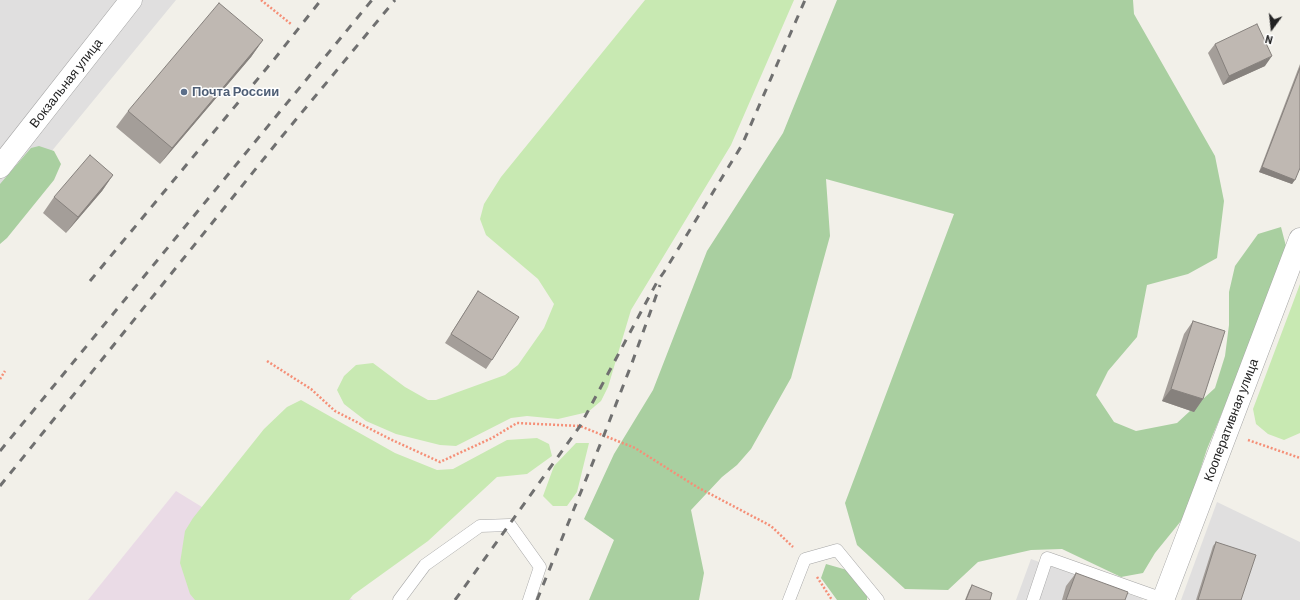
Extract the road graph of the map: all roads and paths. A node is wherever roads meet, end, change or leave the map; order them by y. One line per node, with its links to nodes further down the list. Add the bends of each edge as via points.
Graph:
1 (131, 0): 4 (street, Вокзальная улица)
2 (261, 0): 3 (path)
3 (290, 24)
4 (0, 167)
5 (1300, 239): 9 (street, Кооперативная улица)
6 (267, 361): 11 (path, via 310,389 335,411 440,462 492,438 517,422 580,426 592,430 635,448 697,487 771,526)
7 (6, 371): 8 (path)
8 (0, 379)
9 (1226, 433): 10 (path); 12 (street, Кооперативная улица)
10 (1300, 458)
11 (805, 559): 15 (lane); 16 (path); 17 (lane, via 836,550)
12 (1163, 599): 18 (lane, via 1047,558)
13 (399, 600): 14 (lane, via 425,565 480,526 510,525 540,567)
14 (529, 600)
15 (789, 600)
16 (832, 600)
17 (878, 600)
18 (1033, 600)

